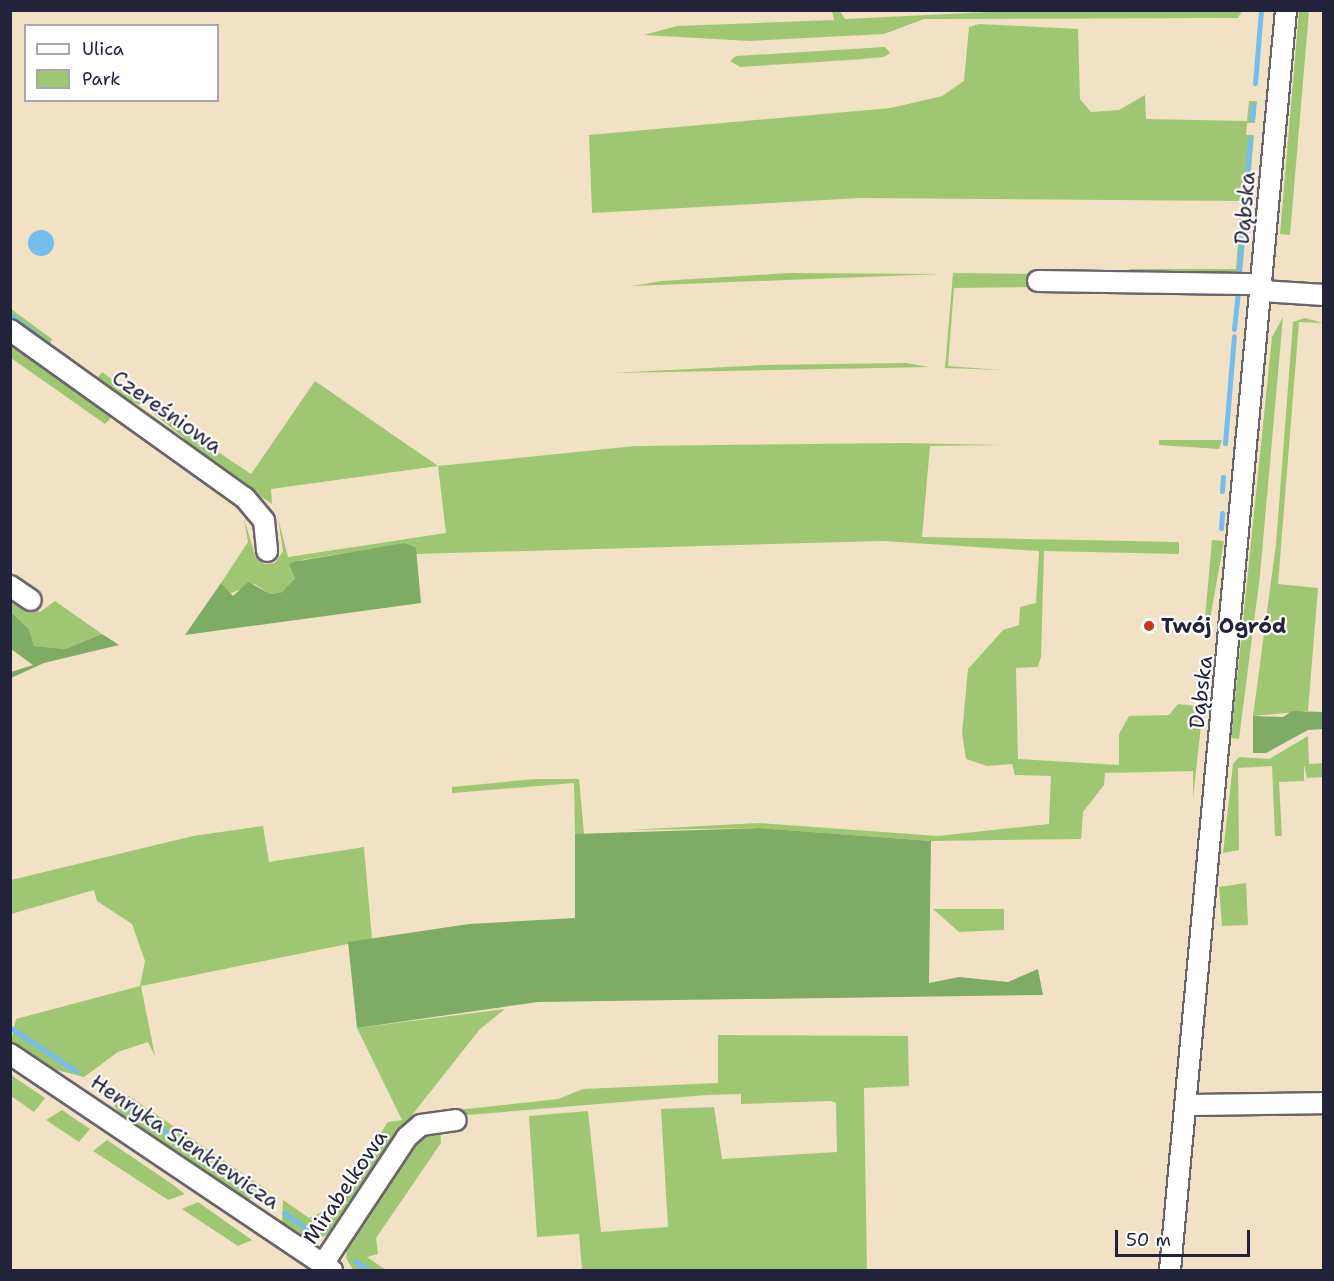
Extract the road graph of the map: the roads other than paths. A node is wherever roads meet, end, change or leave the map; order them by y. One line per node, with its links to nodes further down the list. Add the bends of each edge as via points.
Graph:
1 (1286, 10): 3 (street, Dąbska)
2 (1038, 280): 3 (street)
3 (1262, 288): 4 (street); 11 (street, Dąbska)
4 (1323, 296)
5 (10, 330): 6 (street, Czereśniowa, via 245,498 264,521)
6 (267, 551)
7 (10, 586): 8 (street)
8 (31, 600)
9 (10, 1054): 13 (street, Henryka Sienkiewicza)
10 (1323, 1103): 11 (street)
11 (1185, 1105): 14 (street, Dąbska)
12 (448, 1121): 13 (street, Mirabelkowa, via 421,1125 407,1137)
13 (327, 1268)
14 (1170, 1270)

